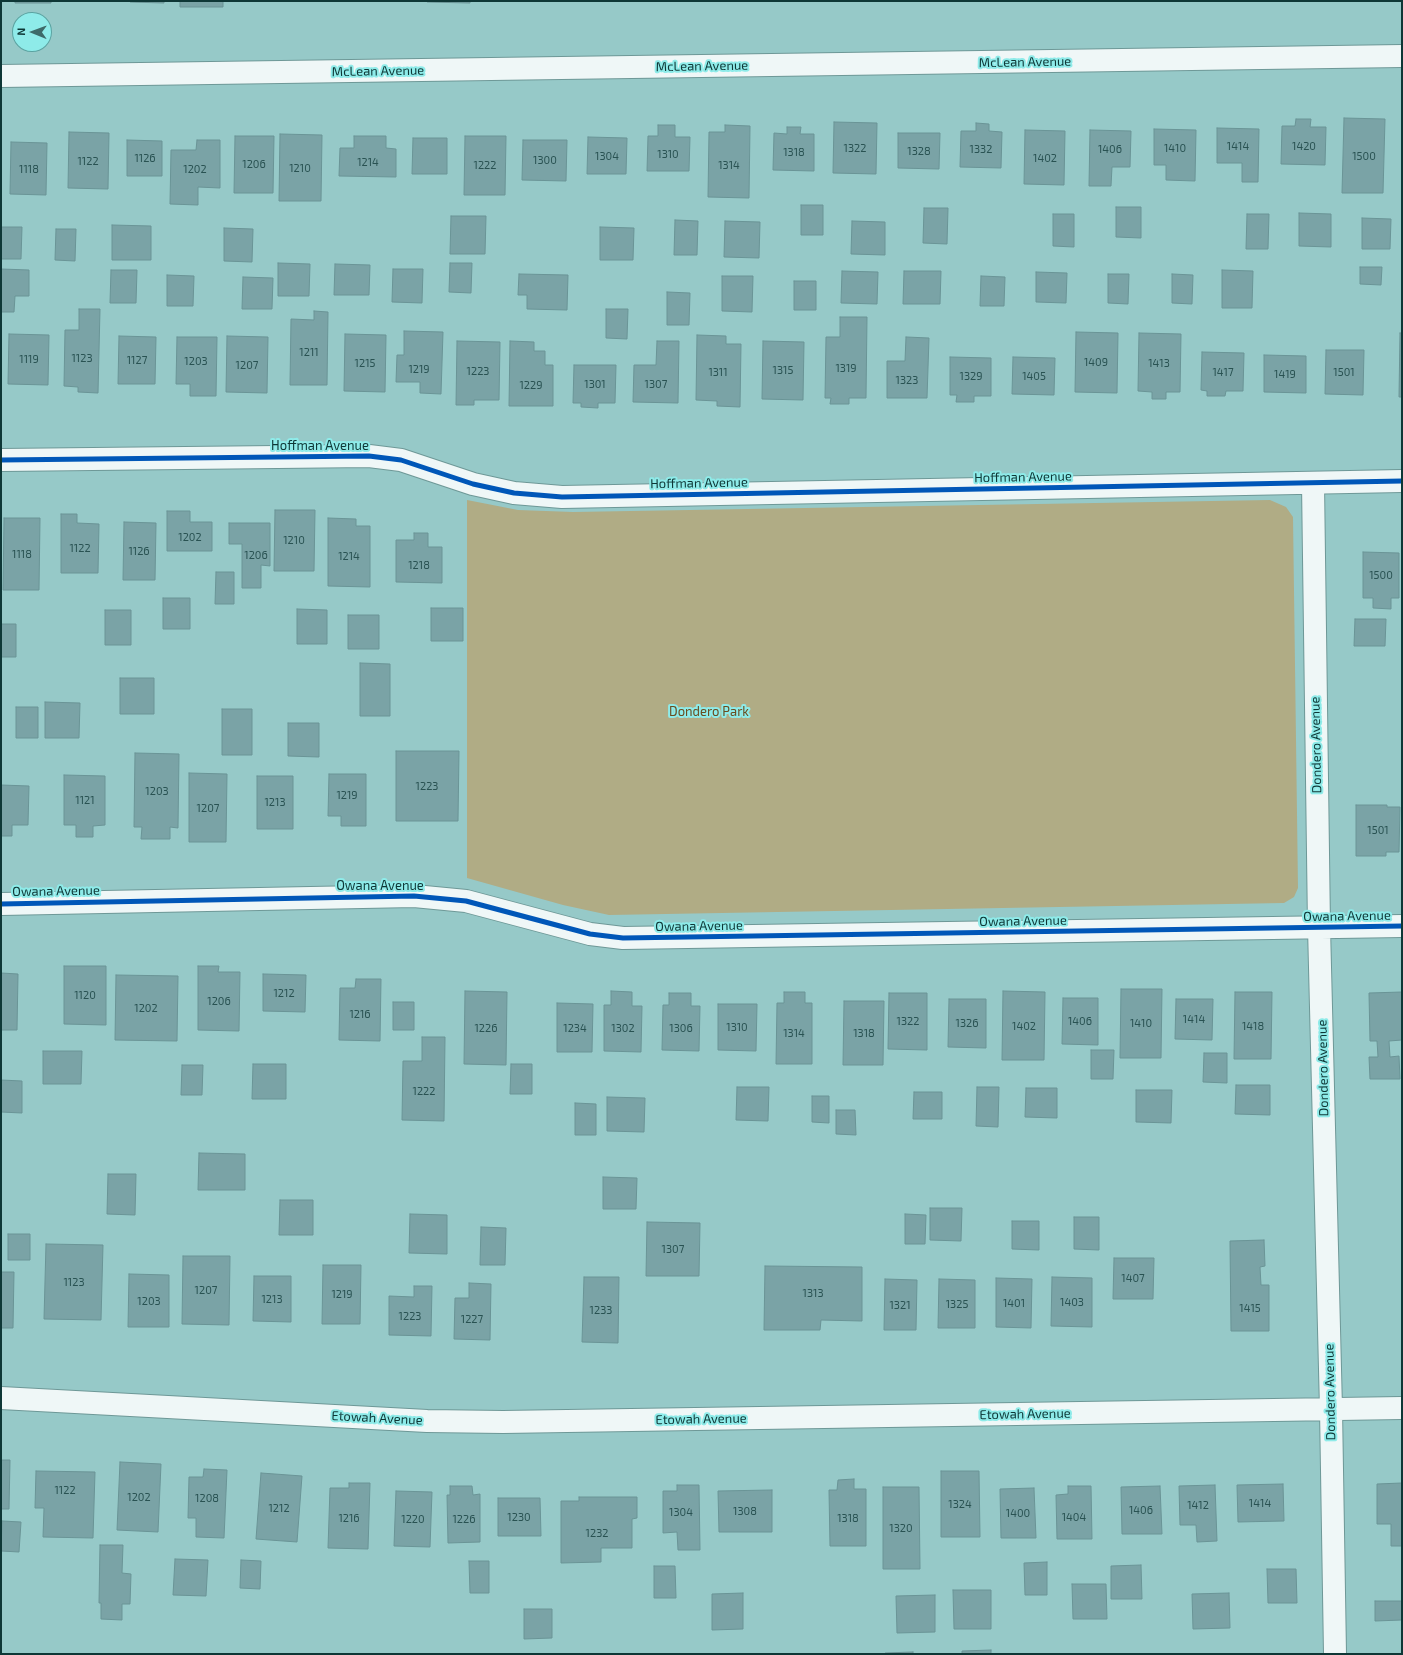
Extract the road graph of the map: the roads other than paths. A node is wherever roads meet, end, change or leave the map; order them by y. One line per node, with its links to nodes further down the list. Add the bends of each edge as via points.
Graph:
1 (1402, 56): 2 (street, McLean Avenue)
2 (1, 76)
3 (1, 460): 5 (street, Hoffman Avenue, via 369,456 401,460 472,484 514,493 562,497)
4 (1402, 481): 5 (street, Hoffman Avenue)
5 (1312, 483): 8 (street, Dondero Avenue)
6 (1, 904): 8 (street, Owana Avenue, via 414,896 466,901 590,934 623,938)
7 (1402, 926): 8 (street, Owana Avenue)
8 (1319, 927): 11 (street, Dondero Avenue)
9 (1, 1398): 11 (street, Etowah Avenue, via 427,1421 503,1422)
10 (1402, 1408): 11 (street, Etowah Avenue)
11 (1331, 1409): 12 (street, Dondero Avenue)
12 (1335, 1654)

